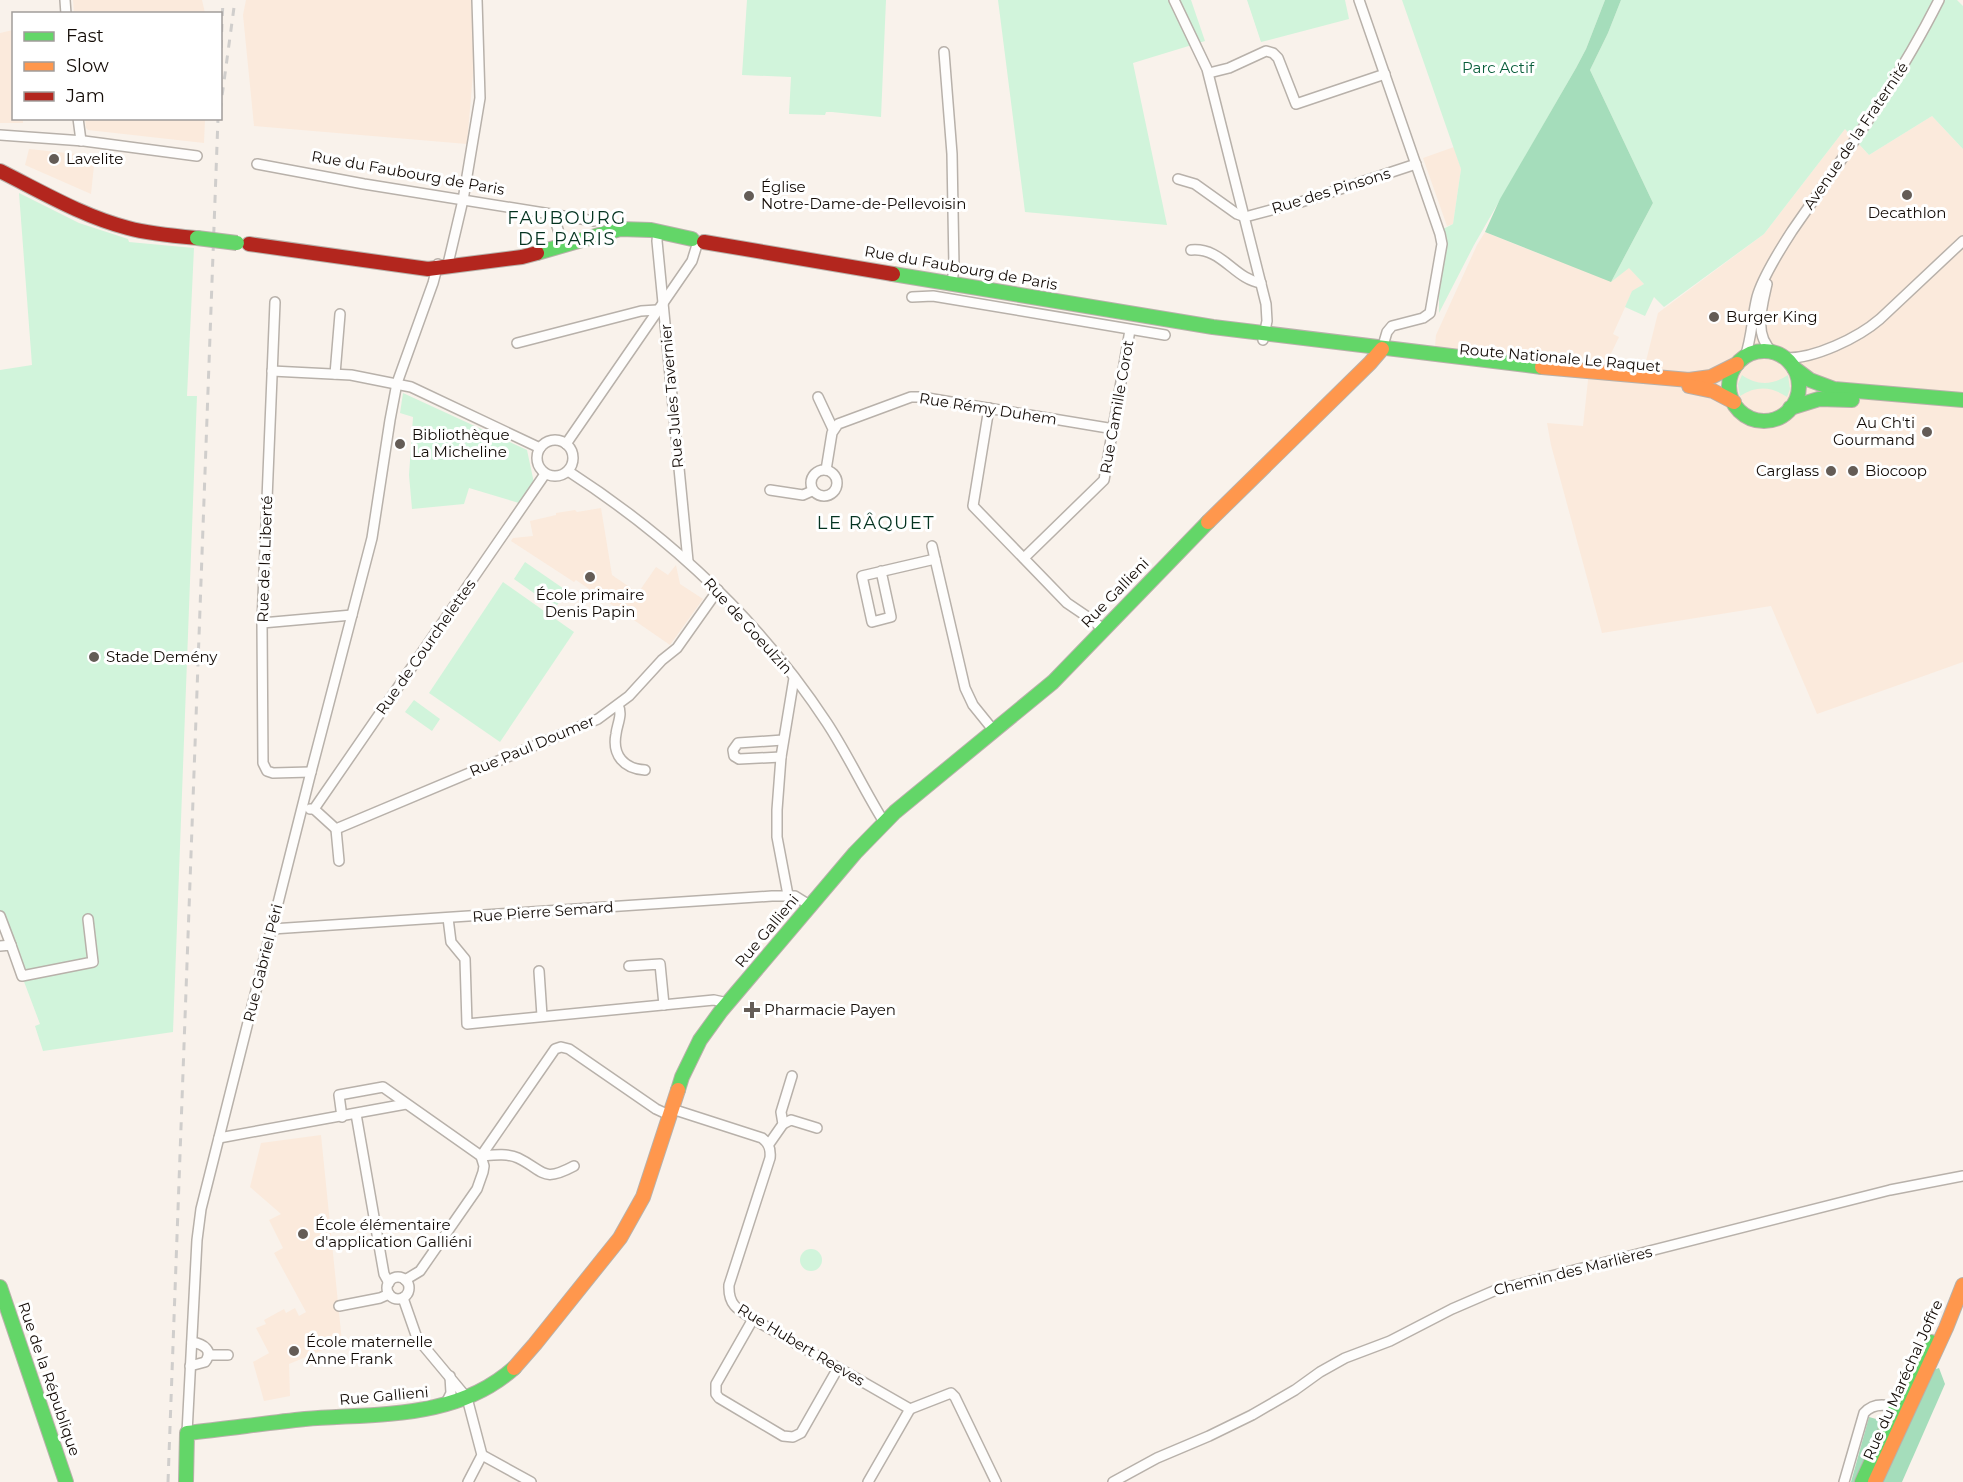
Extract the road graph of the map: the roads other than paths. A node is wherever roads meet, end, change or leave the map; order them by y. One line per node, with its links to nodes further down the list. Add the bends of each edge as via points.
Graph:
1 (477, 0): 16 (street, Rue Gabriel Péri, via 480,92)
2 (1174, 0): 6 (street)
3 (1359, 0): 7 (street)
4 (1939, 0): 26 (street, Avenue de la Fraternité, via 1893,84 1792,231)
5 (944, 52): 27 (street, via 952,154)
6 (1209, 73): 7 (street, via 1270,51 1276,55 1296,104); 18 (street)
7 (1385, 74): 13 (street)
8 (78, 120): 10 (street)
9 (0, 135): 10 (street)
10 (81, 141): 11 (street)
11 (197, 156)
12 (257, 164): 16 (street, Rue du Faubourg de Paris)
13 (1416, 164): 18 (street, Rue des Pinsons); 39 (street, via 1440,234 1442,254 1430,313 1392,326)
14 (0, 171): 25 (main road, Rue du Faubourg de Paris, bridge, via 79,211 149,232)
15 (1178, 179): 18 (street, via 1195,184)
16 (464, 200): 17 (street, Rue du Faubourg de Paris); 25 (street, Rue Gabriel Péri)
17 (553, 214): 19 (street, Rue du Faubourg de Paris); 23 (street)
18 (1245, 217): 28 (street)
19 (594, 221)
20 (658, 231): 22 (main road, Rue du Faubourg de Paris); 23 (main road, Rue du Faubourg de Paris, via 614,230); 30 (street, Rue Jules Tavernier)
21 (1963, 241): 40 (street, via 1868,328 1809,354)
22 (698, 243): 27 (main road, Rue du Faubourg de Paris); 30 (street, via 693,259)
23 (564, 245): 25 (main road, Rue du Faubourg de Paris, via 522,257)
24 (1191, 250): 28 (street, via 1211,252)
25 (442, 265): 44 (street, Rue Gabriel Péri)
26 (1770, 271): 40 (street, Avenue de la Fraternité, via 1761,328 1765,342); 41 (street, Avenue de la Fraternité, via 1757,297 1751,336)
27 (952, 283): 36 (main road, Rue du Faubourg de Paris)
28 (1261, 283): 36 (street, via 1267,313)
29 (912, 297): 34 (street, via 933,296)
30 (664, 301): 32 (street); 63 (street, Rue Jules Tavernier)
31 (275, 302): 42 (street, Rue de la Liberté)
32 (657, 310): 37 (street); 53 (street)
33 (340, 314): 43 (street)
34 (1130, 330): 35 (street); 52 (street, Rue Camille Corot)
35 (1165, 335)
36 (1264, 336): 39 (main road, Rue du Faubourg de Paris)
37 (518, 343)
38 (1419, 353): 39 (main road, Rue du Faubourg de Paris); 41 (main road, Route Nationale Le Raquet, via 1689,380 1711,377)
39 (1379, 354): 47 (main road, Route Nationale Le Raquet, via 1521,373 1696,387); 68 (main road, Rue Gallieni)
40 (1784, 359): 41 (main road, via 1761,351); 46 (main road, via 1810,380 1834,389); 49 (main road, via 1797,375 1797,397)
41 (1741, 361): 47 (main road, via 1731,375)
42 (272, 371): 43 (street); 67 (street, Rue de la Liberté)
43 (335, 374): 44 (street)
44 (397, 383): 54 (street); 66 (street, Rue Gabriel Péri, via 374,528)
45 (818, 397): 51 (street)
46 (1963, 400)
47 (1734, 402): 49 (main road, via 1746,415 1761,420 1776,418)
48 (989, 408): 51 (street, Rue Rémy Duhem, via 911,397 841,422); 52 (street, Rue Rémy Duhem); 61 (street, via 973,506)
49 (1790, 408): 50 (main road, via 1823,398)
50 (1963, 409)
51 (833, 429): 55 (street)
52 (1114, 429): 61 (street, Rue Camille Corot, via 1103,482)
53 (566, 444): 54 (street, via 552,440); 56 (street, via 573,457)
54 (540, 447): 57 (street, via 537,462)
55 (826, 470): 59 (street, via 812,476); 59 (street, via 836,478 835,490 824,497)
56 (568, 471): 57 (street, via 557,476); 63 (street, Rue de Goeulzin, via 628,512)
57 (545, 474): 76 (street, Rue de Courchelettes)
58 (770, 490): 59 (street, via 803,495)
59 (812, 491)
60 (932, 546): 62 (street)
61 (1024, 558): 68 (street, via 1067,603)
62 (935, 559): 64 (street); 71 (street, via 965,688)
63 (688, 561): 65 (street, Rue de Goeulzin)
64 (881, 572): 64 (street, via 862,576 872,622 891,617)
65 (718, 590): 69 (street, Rue de Goeulzin); 70 (street, Rue Paul Doumer, via 677,648)
66 (352, 615): 67 (street); 75 (street, Rue Gabriel Péri)
67 (262, 623): 75 (street, Rue de la Liberté, via 264,766 273,774)
68 (1103, 630): 71 (main road, Rue Gallieni, via 1053,682)
69 (794, 678): 72 (street); 78 (street, Rue de Goeulzin, via 836,737)
70 (618, 705): 74 (street, via 618,756 629,767); 79 (street, Rue Paul Doumer, via 590,723)
71 (994, 731): 78 (main road, Rue Gallieni)
72 (783, 740): 73 (street); 73 (street, via 738,743 733,750 739,759)
73 (781, 757): 81 (street, via 777,828)
74 (645, 770)
75 (311, 772): 77 (street, Rue Gabriel Péri)
76 (314, 809): 77 (street); 79 (street)
77 (301, 810): 86 (street, Rue Gabriel Péri)
78 (884, 822): 82 (main road, Rue Gallieni)
79 (336, 829): 80 (street)
80 (339, 861)
81 (788, 896): 82 (street, Rue Pierre Semard); 84 (street, Rue Pierre Semard)
82 (811, 906): 91 (main road, Rue Gallieni)
83 (0, 916): 87 (street)
84 (448, 918): 86 (street, Rue Pierre Semard); 93 (street, via 451,942 465,959 467,1024)
85 (88, 919): 87 (street, via 93,962 22,976)
86 (272, 929): 101 (street, Rue Gabriel Péri)
87 (11, 945): 88 (street)
88 (0, 946)
89 (629, 966): 92 (street, via 660,964)
90 (539, 971): 93 (street)
91 (728, 1003): 92 (street, via 714,1000); 96 (main road, Rue Gallieni, via 695,1049)
92 (664, 1005): 93 (street)
93 (542, 1016)
94 (792, 1076): 99 (street, Rue Hubert Reeves, via 782,1112)
95 (406, 1104): 97 (street); 98 (street, via 383,1087 339,1095); 103 (street)
96 (670, 1112): 102 (street, via 762,1138); 103 (street, via 656,1109 561,1047 555,1049); 120 (main road, Rue Gallieni, via 643,1197 624,1232 523,1358 500,1379)
97 (356, 1114): 98 (street); 107 (street, via 384,1274)
98 (342, 1117): 101 (street)
99 (783, 1124): 100 (street, via 791,1120); 102 (street, Rue Hubert Reeves)
100 (817, 1128)
101 (219, 1138): 114 (street, Rue Gabriel Péri, via 198,1225)
102 (769, 1144): 113 (street, Rue Hubert Reeves, via 770,1158 729,1285 731,1301)
103 (481, 1156): 104 (street, via 513,1156 545,1174); 106 (street, via 484,1166 477,1189 420,1271)
104 (574, 1166)
105 (1963, 1176): 132 (street, Chemin des Marlières, via 1890,1190 1496,1290 1345,1358 1252,1415)
106 (405, 1280): 107 (street); 111 (street, via 409,1289)
107 (389, 1282): 110 (street)
108 (0, 1287): 126 (main road, Rue de la République)
109 (1962, 1288): 123 (main road, Rue du Maréchal Joffre, via 1946,1328)
110 (389, 1294): 111 (street); 112 (street)
111 (403, 1298): 119 (street, via 417,1338)
112 (339, 1306)
113 (753, 1319): 118 (street, Rue Hubert Reeves); 118 (street, via 717,1384 716,1395 774,1430 788,1437 801,1433)
114 (192, 1342): 115 (street, via 201,1344); 117 (street, Rue Gabriel Péri)
115 (209, 1355): 116 (street); 117 (street, via 205,1362)
116 (228, 1356)
117 (190, 1366): 124 (street, Rue Gabriel Péri)
118 (838, 1368): 122 (street, Rue Hubert Reeves)
119 (450, 1376): 120 (street); 121 (street, via 451,1393)
120 (467, 1398): 121 (main road, Rue Gallieni); 125 (street)
121 (444, 1406): 124 (main road, Rue Gallieni, via 412,1413 318,1418)
122 (910, 1409): 130 (street); 131 (street, via 951,1393 960,1404)
123 (1901, 1410): 133 (street, via 1879,1405 1864,1413); 134 (main road, Rue du Maréchal Joffre); 135 (main road, Rue du Maréchal Joffre)
124 (187, 1433): 127 (main road)
125 (482, 1455): 128 (street); 129 (street)
126 (65, 1482)
127 (186, 1482)
128 (468, 1482)
129 (531, 1482)
130 (868, 1482)
131 (996, 1482)
132 (1113, 1482)
133 (1844, 1482)
134 (1862, 1482)
135 (1875, 1482)

